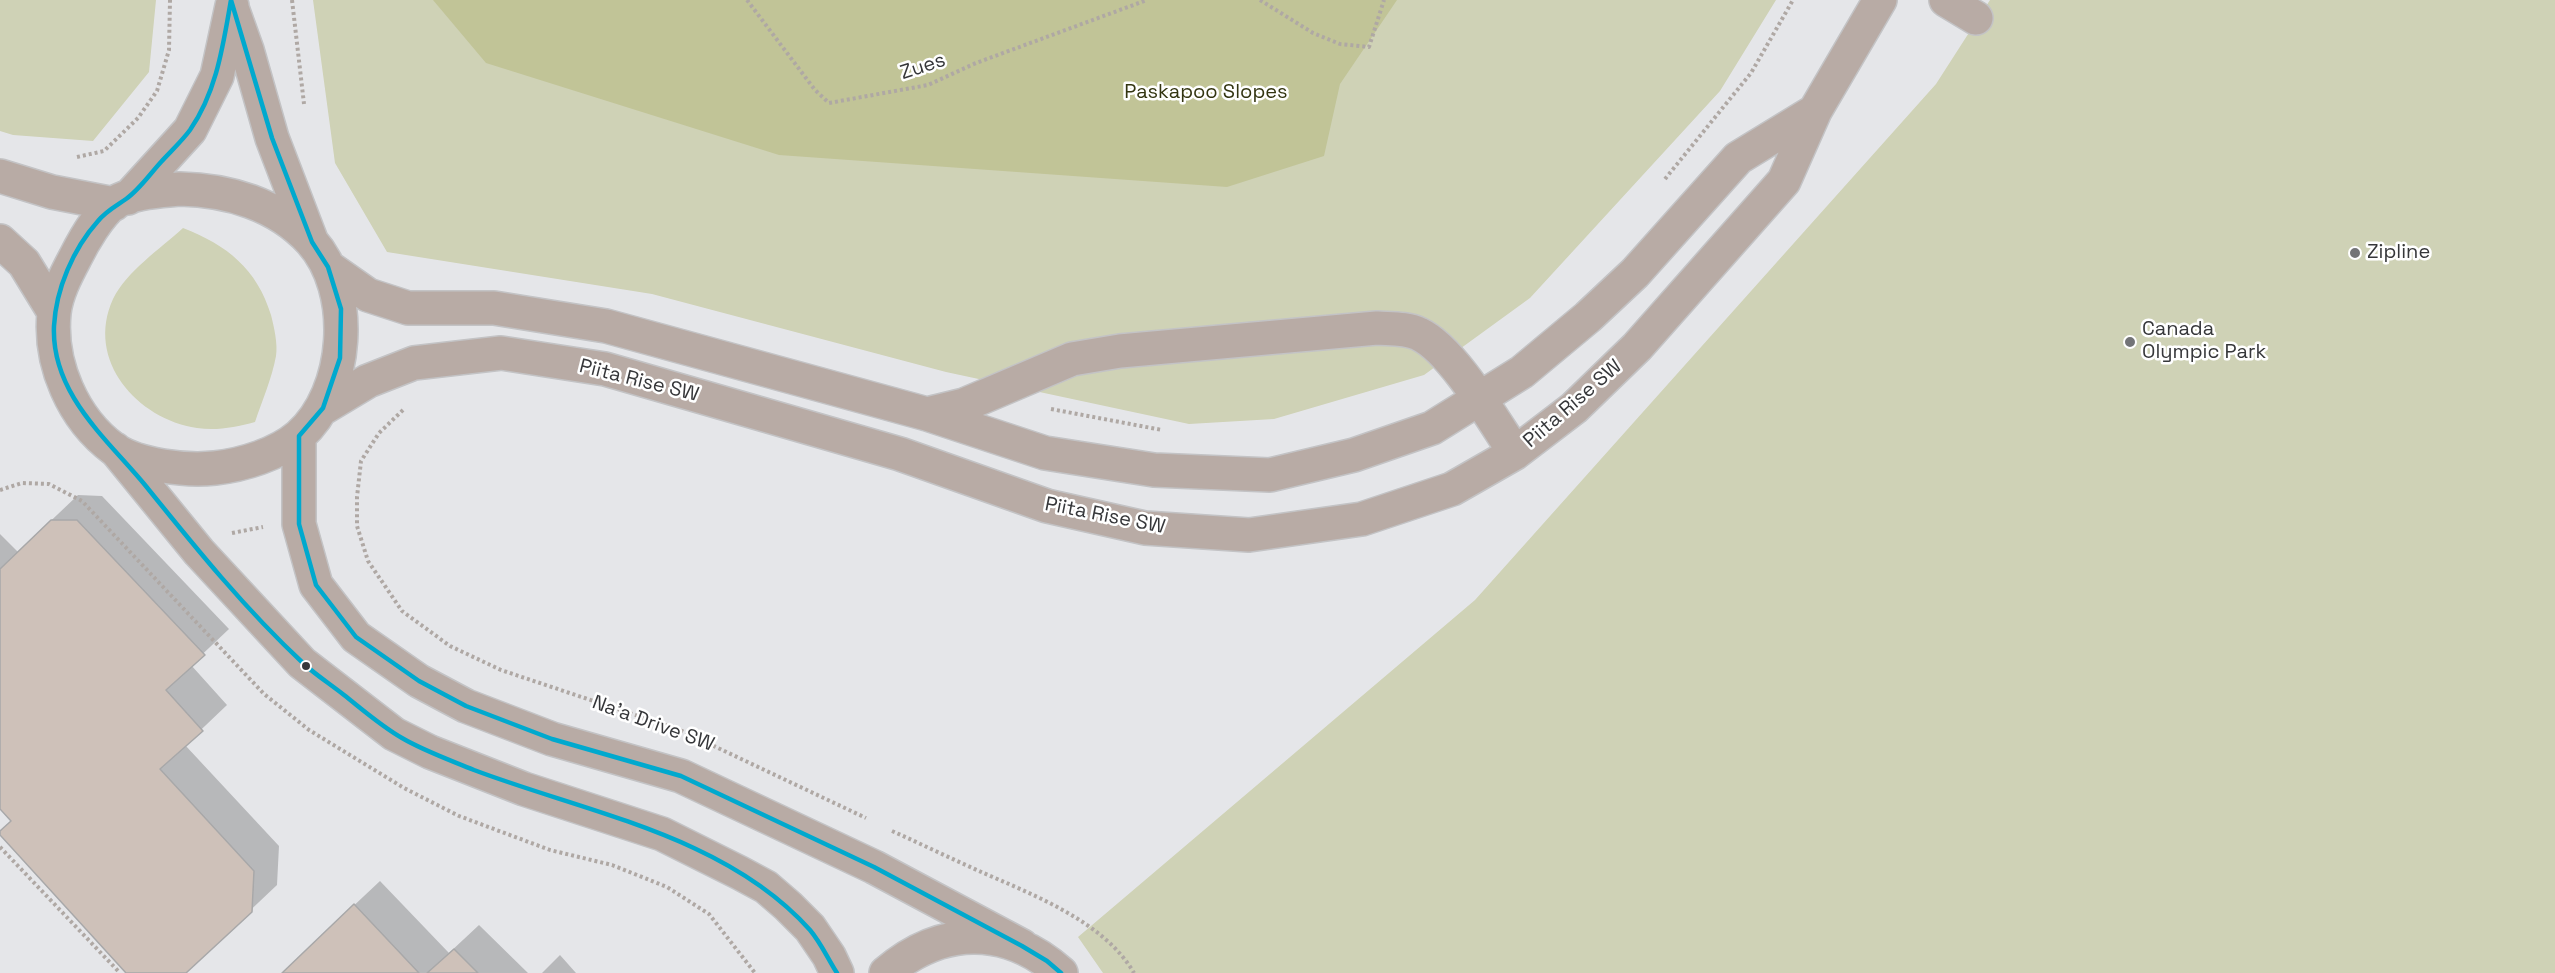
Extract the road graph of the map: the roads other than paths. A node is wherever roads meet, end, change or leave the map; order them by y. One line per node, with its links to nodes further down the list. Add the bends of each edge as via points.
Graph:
1 (1880, 0): 5 (street, Piita Rise SW)
2 (1946, 0): 4 (street)
3 (231, 4): 7 (street, via 217,76 190,130); 9 (street, via 272,138)
4 (1976, 18)
5 (1815, 111): 11 (street, Piita Rise SW, via 1738,158 1635,273 1522,372); 16 (street, Piita Rise SW, via 1784,181 1637,347 1574,408)
6 (0, 176): 7 (street, via 52,192)
7 (121, 201): 9 (street, Piita Rise SW, via 180,189 236,196 281,217); 10 (street, via 95,225 79,249)
8 (0, 241): 10 (street, via 24,263)
9 (320, 254): 12 (street, via 341,309 340,358); 13 (street, Piita Rise SW, via 368,295 408,308 494,308 606,326)
10 (54, 312): 15 (street, via 58,365 68,390 79,411)
11 (1480, 400): 13 (street, Piita Rise SW, via 1432,428 1354,455 1270,475 1154,470 1045,453); 13 (street, via 1446,354 1431,341 1417,332 1377,328 1120,351 1072,359 963,405); 16 (street)
12 (323, 408): 14 (street); 16 (street, Piita Rise SW, via 368,381 414,363 501,353 605,369 900,454 1047,506 1145,528 1249,535 1362,519 1452,489)
13 (927, 414)
14 (299, 436): 15 (street, via 264,455 216,468 164,466); 17 (street, Na'a Drive SW, via 299,524 316,585 356,637 419,681 466,706 552,739 681,776 874,867)
15 (115, 449): 18 (street, via 199,552 302,663 394,734 524,789 662,834 766,887 816,938)
16 (1515, 453)
17 (1023, 946): 19 (street, via 999,939 951,939 927,946); 20 (street)
18 (837, 973)
19 (886, 973)
20 (1060, 973)

